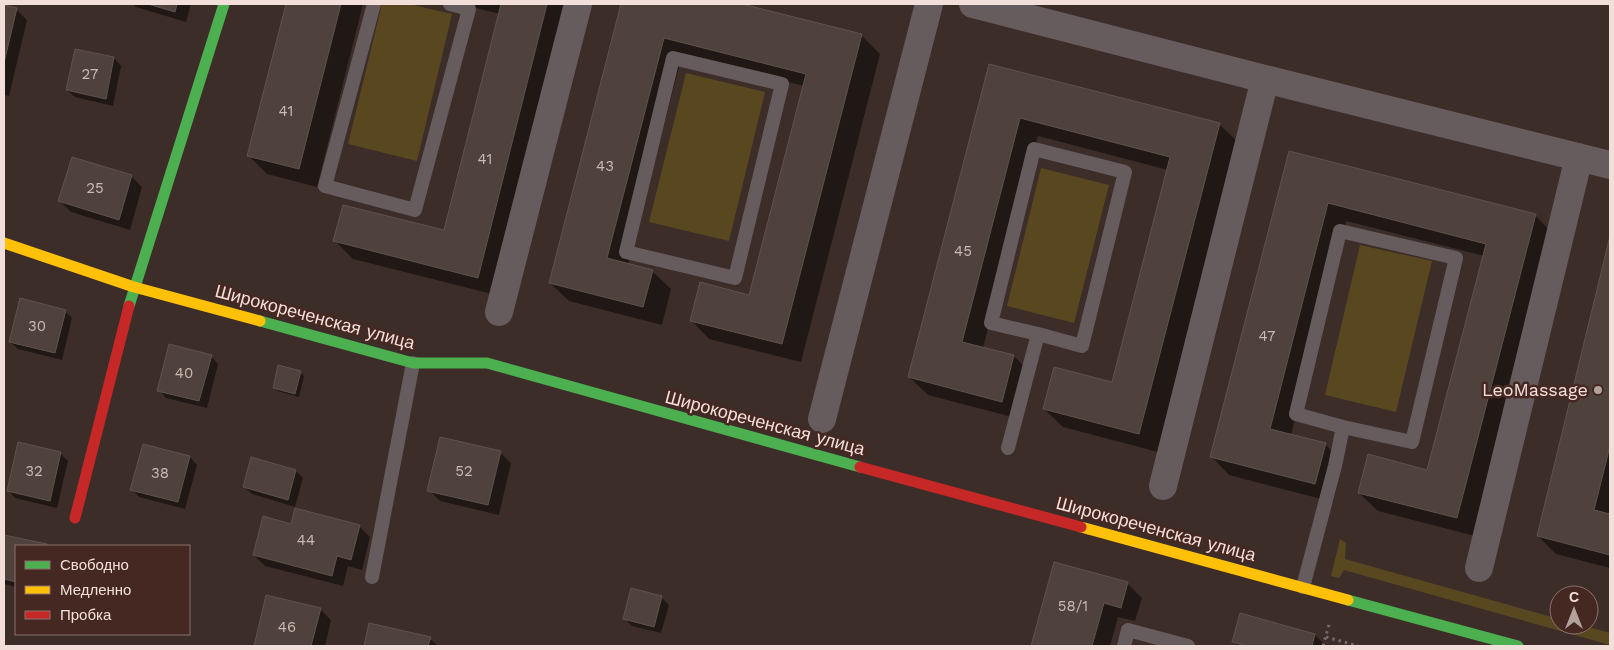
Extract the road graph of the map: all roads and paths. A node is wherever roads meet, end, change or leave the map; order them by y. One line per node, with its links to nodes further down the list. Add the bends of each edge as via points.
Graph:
1 (224, 4): 12 (street)
2 (374, 4): 3 (lane, via 325,186 415,210 469,9)
3 (450, 4)
4 (578, 4): 13 (street)
5 (929, 4): 16 (street)
6 (973, 4): 7 (street)
7 (1265, 79): 8 (street); 19 (street)
8 (1580, 157): 9 (street); 21 (street)
9 (1610, 164)
10 (4, 243): 12 (street, Широкореченская улица)
11 (626, 252): 11 (lane, via 673,58 782,84 735,278)
12 (134, 287): 15 (street, Широкореченская улица); 20 (street)
13 (499, 312)
14 (1038, 334): 14 (lane, via 1082,346 1126,172 1034,149 991,323); 18 (lane)
15 (413, 363): 22 (lane); 23 (street, Широкореченская улица, via 487,363 742,436)
16 (822, 419)
17 (1343, 427): 17 (lane, via 1412,442 1456,258 1340,231 1296,414); 23 (lane)
18 (1008, 448)
19 (1164, 486)
20 (75, 518)
21 (1479, 568)
22 (372, 577)
23 (1303, 587): 28 (street, Широкореченская улица)
24 (1124, 646): 25 (lane, via 1128,630)
25 (1188, 646)
26 (1324, 646): 27 (path, via 1326,637)
27 (1358, 646)
28 (1518, 646)

